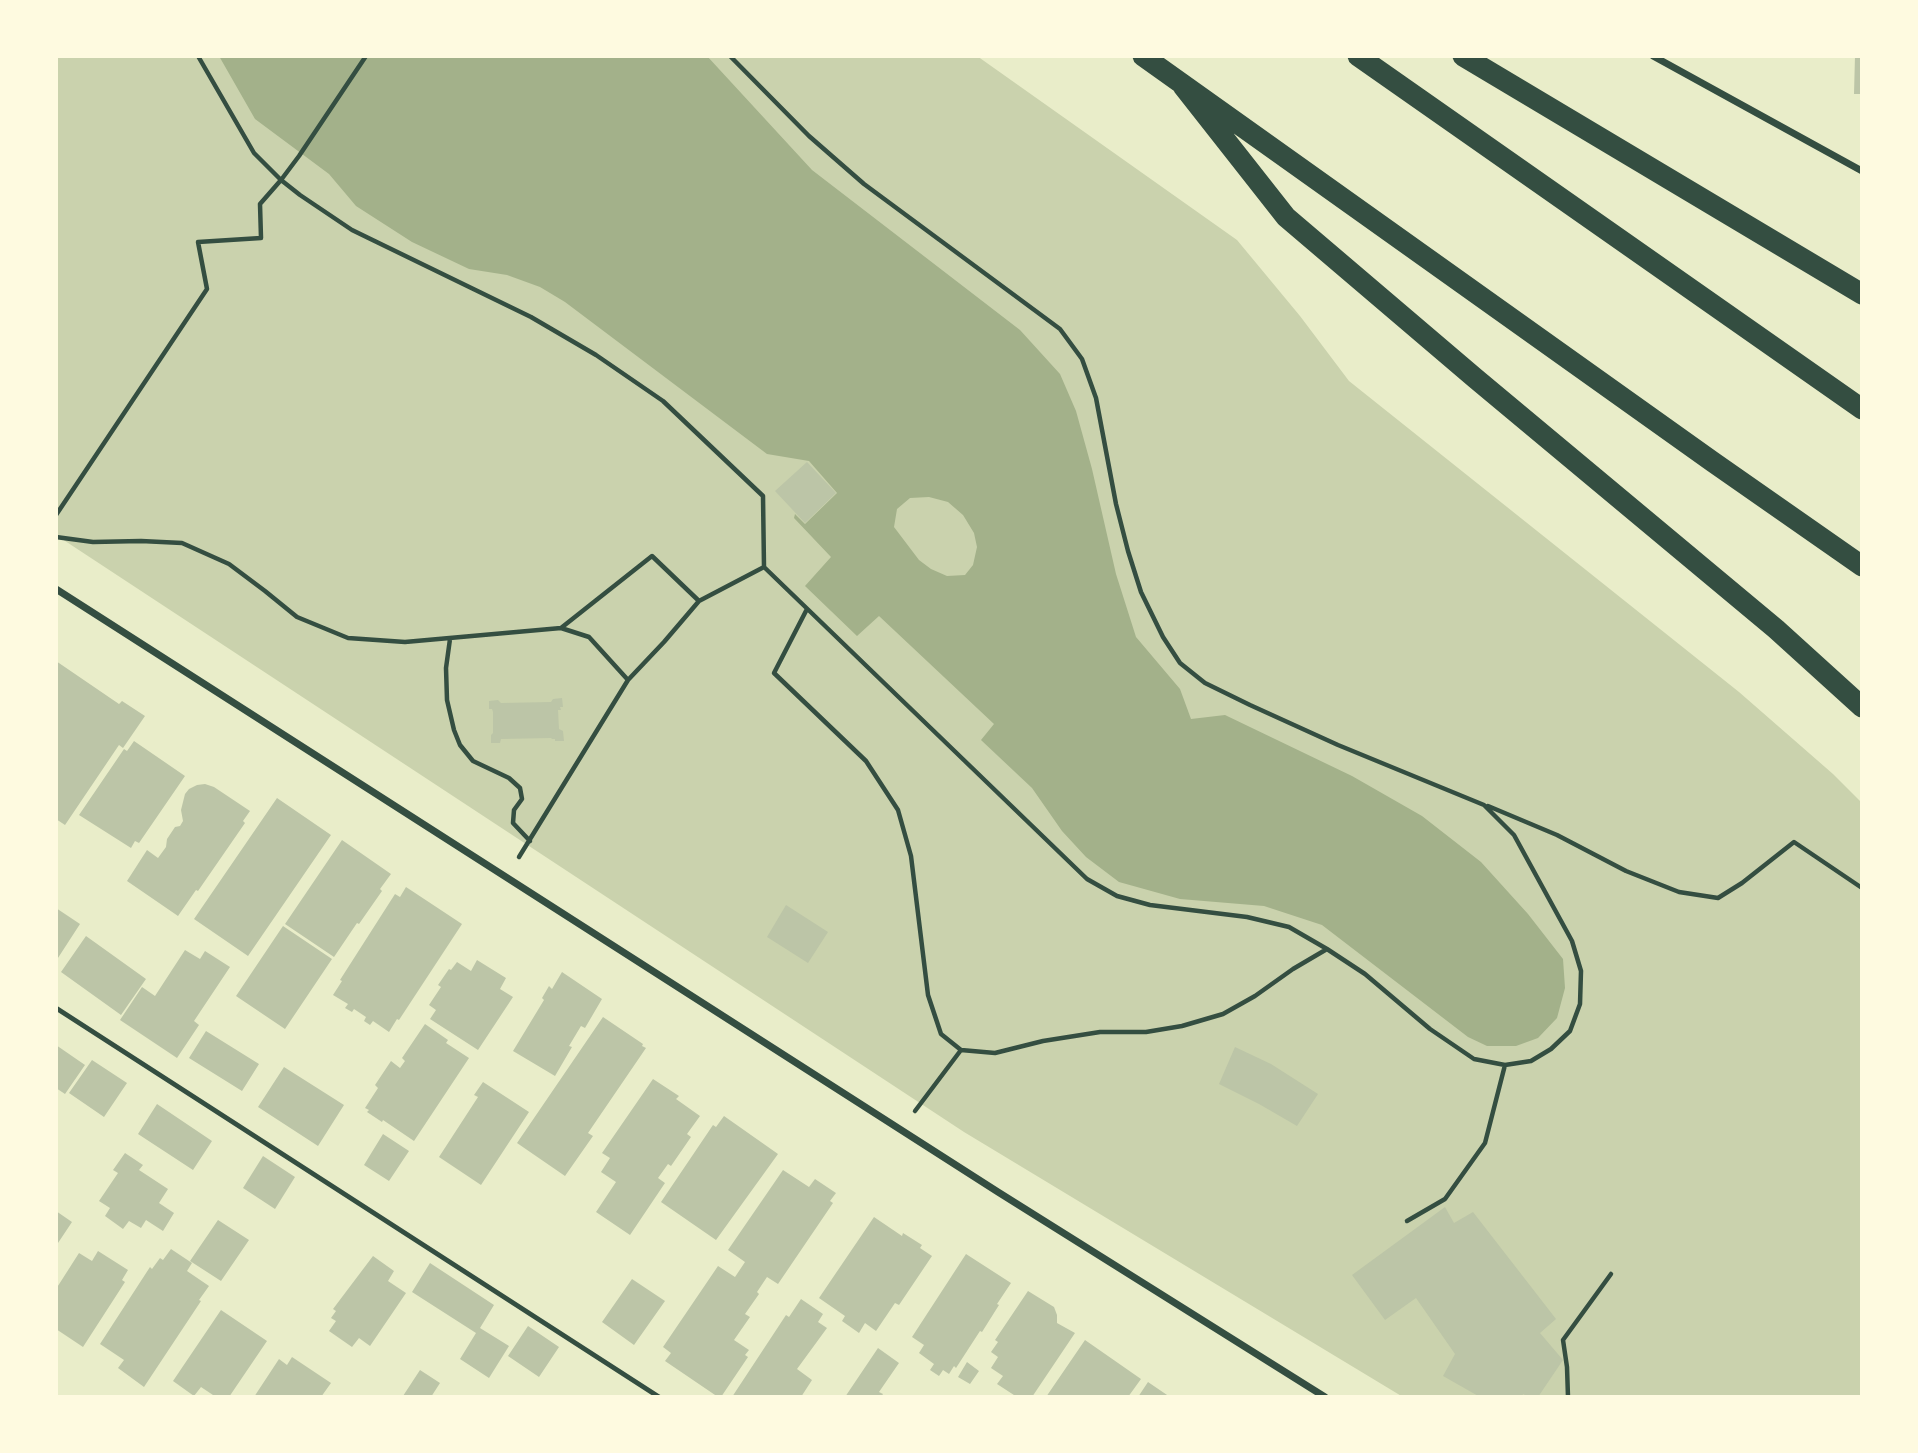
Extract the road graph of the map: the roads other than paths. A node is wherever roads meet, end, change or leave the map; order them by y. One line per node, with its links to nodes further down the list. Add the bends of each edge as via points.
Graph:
1 (1143, 56): 5 (highway)
2 (1358, 56): 8 (highway)
3 (1463, 56): 7 (highway)
4 (1653, 56): 6 (street)
5 (1184, 86): 9 (highway); 11 (highway, via 1286,217 1776,629)
6 (1862, 171)
7 (1862, 294)
8 (1862, 409)
9 (1862, 566)
10 (56, 589): 14 (street)
11 (1862, 708)
12 (56, 1008): 13 (lane)
13 (659, 1397)
14 (1325, 1397)

